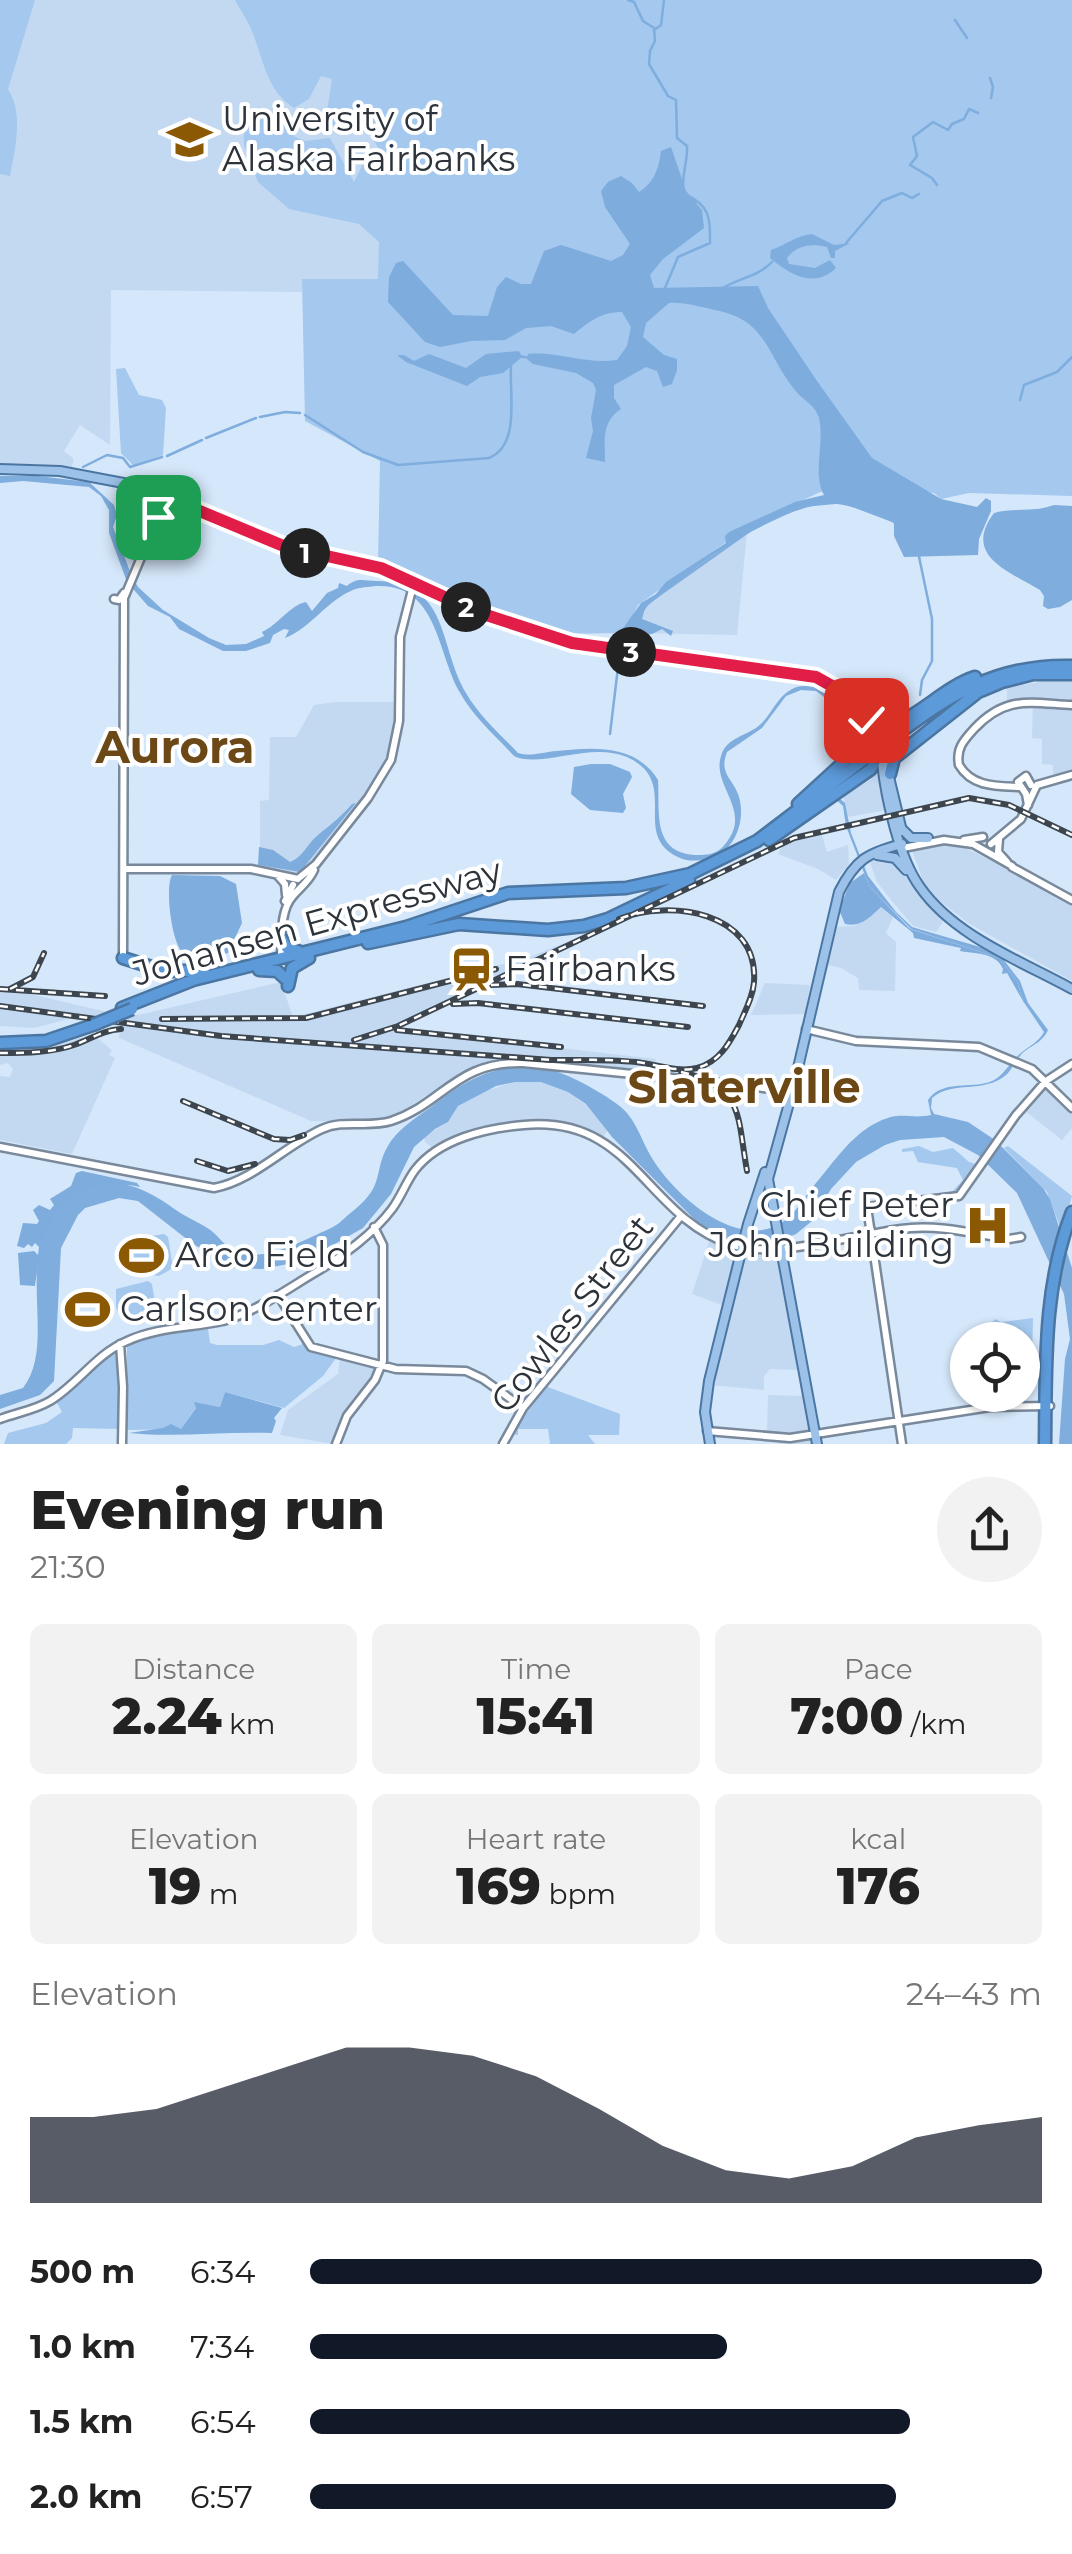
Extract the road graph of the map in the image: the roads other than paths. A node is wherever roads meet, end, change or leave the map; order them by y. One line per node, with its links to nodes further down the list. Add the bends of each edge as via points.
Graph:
1 (0, 470): 2 (main road, via 91,475)
2 (166, 497): 3 (main road, via 286,547 364,563); 4 (street)
3 (414, 585): 10 (main road, via 572,643 807,674 854,701); 34 (street, via 400,637 399,721 391,760)
4 (126, 589): 5 (street); 30 (street)
5 (114, 599)
6 (1050, 666): 7 (highway, Johansen Expressway); 9 (highway, via 966,680); 12 (highway, Johansen Expressway, via 969,686)
7 (1072, 670): 12 (highway, Johansen Expressway, via 998,680 961,694)
8 (1072, 705): 17 (street, via 1013,703 994,709 960,746 958,758 969,778)
9 (898, 723): 10 (highway); 12 (highway)
10 (873, 728): 11 (highway); 12 (main road)
11 (861, 746): 12 (highway); 18 (highway, via 841,762)
12 (885, 749): 13 (main road); 13 (highway, via 892,760); 15 (highway); 18 (highway, Johansen Expressway)
13 (887, 773): 15 (highway); 20 (main road)
14 (1068, 776): 16 (street); 17 (street)
15 (862, 777): 18 (highway)
16 (1049, 780): 17 (street); 19 (street, via 1034,787)
17 (1025, 785): 19 (street)
18 (833, 787): 23 (highway); 23 (highway, Johansen Expressway); 38 (highway, Johansen Expressway, via 740,856 591,924 548,930 460,924)
19 (1029, 804): 21 (street)
20 (898, 825): 22 (main road, via 910,838); 26 (main road); 27 (main road)
21 (1008, 829): 25 (street); 29 (street, via 997,850)
22 (928, 838): 25 (street); 26 (street)
23 (756, 841): 38 (highway, Johansen Expressway, via 667,881 609,890 516,891)
24 (956, 842): 25 (street); 26 (street); 28 (street)
25 (986, 842): 28 (street); 29 (street)
26 (902, 845): 27 (main road); 33 (main road)
27 (881, 852): 33 (main road); 43 (main road, via 857,865 837,896)
28 (996, 860): 29 (street)
29 (1012, 866): 36 (street)
30 (124, 869): 31 (street); 39 (street)
31 (268, 872): 32 (street); 34 (street)
32 (278, 876): 34 (street); 35 (street)
33 (912, 876): 42 (main road, via 958,924)
34 (298, 884): 35 (street); 37 (street)
35 (286, 896): 40 (street, via 278,925)
36 (1072, 900)
37 (282, 938): 38 (highway, via 290,950); 40 (street)
38 (309, 954): 40 (highway, Johansen Expressway); 41 (highway, via 292,968 288,983)
39 (124, 958): 41 (highway, via 182,973)
40 (282, 959): 41 (highway, Johansen Expressway)
41 (262, 966): 44 (highway, Johansen Expressway, bridge, via 183,983 87,1025)
42 (1072, 986)
43 (805, 1030): 46 (street, via 856,1041 966,1044); 47 (main road)
44 (0, 1041)
45 (1072, 1064): 46 (street)
46 (1046, 1081): 48 (street); 56 (street, via 959,1196 878,1206 868,1212)
47 (790, 1093): 49 (street, via 499,1064 465,1075 393,1120 322,1129 214,1188); 51 (main road)
48 (1072, 1105)
49 (0, 1147)
50 (747, 1182): 51 (main road)
51 (764, 1182): 58 (main road); 59 (main road)
52 (1072, 1212): 54 (highway)
53 (681, 1216): 55 (street, via 604,1140 530,1124 439,1148); 58 (street, via 708,1236); 64 (street, Cowles Street)
54 (1070, 1226): 63 (highway, via 1054,1283)
55 (374, 1228): 60 (street); 62 (street, via 383,1245)
56 (870, 1233): 57 (street, via 916,1227); 59 (street); 66 (street)
57 (1021, 1237)
58 (742, 1246): 59 (street); 67 (main road, via 707,1390)
59 (780, 1247): 68 (main road)
60 (278, 1295): 61 (street, via 229,1319); 62 (street, via 309,1346)
61 (120, 1344): 65 (street, via 49,1402); 69 (street)
62 (382, 1365): 64 (street, via 472,1373); 70 (street)
63 (1048, 1406): 66 (street); 74 (highway)
64 (524, 1408): 71 (street, Cowles Street)
65 (0, 1419)
66 (899, 1420): 68 (street); 73 (street)
67 (707, 1431): 68 (street); 72 (main road)
68 (816, 1439)
69 (122, 1444)
70 (336, 1444)
71 (503, 1444)
72 (710, 1444)
73 (902, 1444)
74 (1047, 1444)

